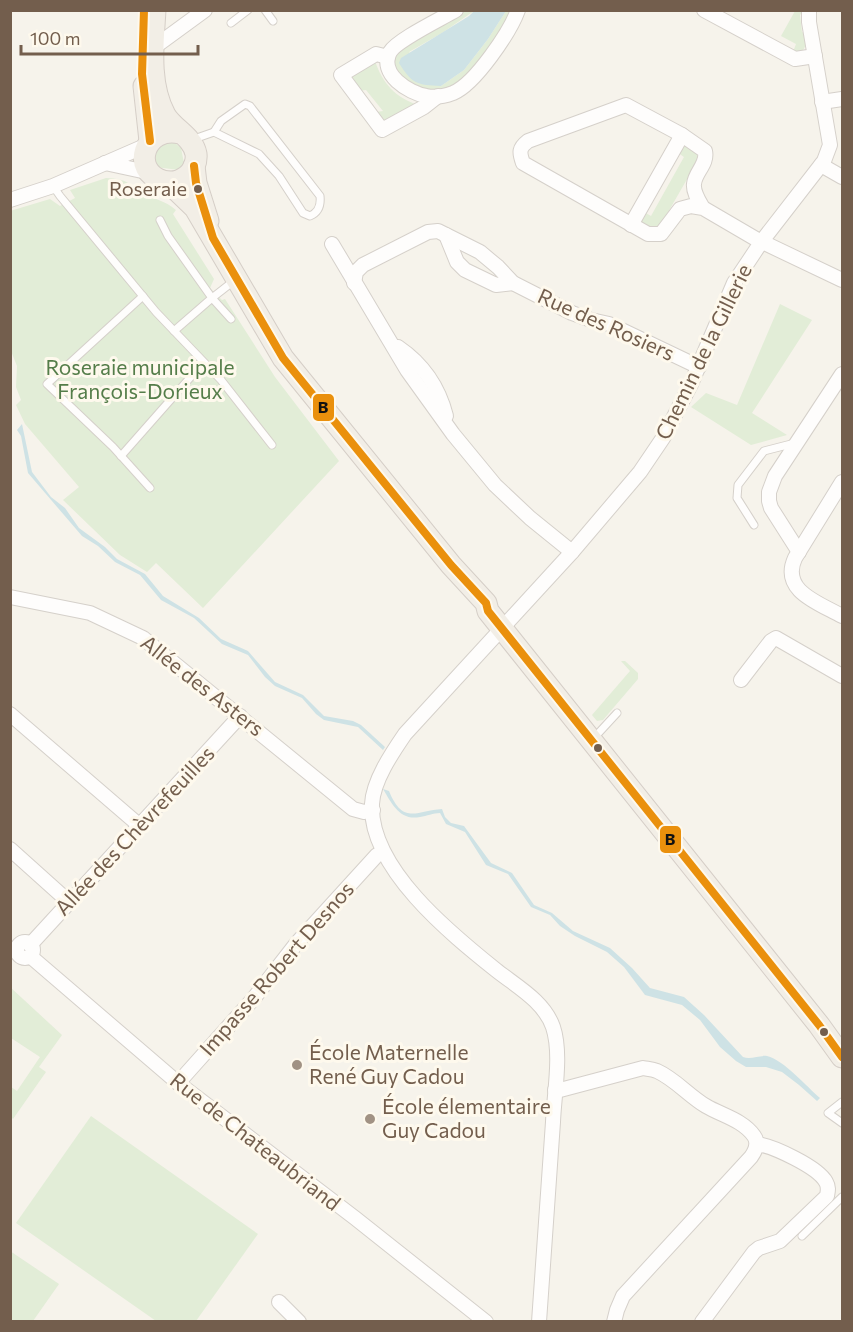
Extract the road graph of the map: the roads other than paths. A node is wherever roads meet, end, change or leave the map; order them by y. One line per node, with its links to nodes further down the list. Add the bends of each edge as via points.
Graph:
1 (144, 10): 21 (main road, via 142,74)
2 (155, 10): 12 (main road)
3 (205, 10): 12 (street)
4 (248, 10): 11 (lane)
5 (265, 10): 10 (lane)
6 (456, 10): 14 (street, via 400,43)
7 (518, 10): 15 (street, via 482,69 465,86)
8 (704, 10): 13 (street, via 795,59)
9 (809, 10): 13 (street)
10 (273, 21)
11 (231, 23)
12 (153, 48): 20 (main road, via 160,105)
13 (815, 56): 17 (street)
14 (388, 57): 15 (street, via 388,66 397,82 416,93); 15 (street, via 376,54 341,75 382,130)
15 (438, 96)
16 (843, 99): 17 (street)
17 (822, 102): 23 (street, Chemin de la Gillerie, via 830,145)
18 (214, 132): 18 (lane, via 259,154 303,213 315,214 321,204 320,196 250,106 245,104 221,121); 20 (lane)
19 (682, 135): 29 (street, via 706,154 694,187); 31 (street); 31 (street, via 626,105 521,147 523,163)
20 (185, 136): 21 (main road, via 164,132); 24 (main road, via 195,152)
21 (149, 143): 22 (street); 26 (main road, via 145,159 149,171)
22 (105, 163): 26 (street); 27 (street)
23 (821, 165): 25 (street); 34 (street, Chemin de la Gillerie)
24 (194, 166): 26 (main road, via 184,178); 33 (main road)
25 (843, 177)
26 (161, 179): 33 (main road, via 195,208)
27 (53, 186): 28 (street); 40 (lane)
28 (10, 200)
29 (703, 208): 31 (street, via 680,209 661,234 648,234); 34 (street)
30 (160, 220): 41 (lane)
31 (631, 225)
32 (446, 235): 38 (street, via 429,232 363,265 356,272); 39 (street, Rue des Rosiers, via 480,252); 39 (street, Rue des Rosiers, via 457,262 465,270 496,285)
33 (213, 238): 36 (main road)
34 (762, 241): 37 (street); 45 (street, Chemin de la Gillerie, via 730,289)
35 (332, 244): 38 (street)
36 (237, 278): 41 (lane); 57 (main road, via 283,358 486,603)
37 (843, 280)
38 (354, 283): 53 (street, via 390,343 433,382 453,434 495,485)
39 (513, 283): 45 (street, Rue des Rosiers, via 572,313 609,324)
40 (143, 296): 43 (lane); 49 (lane, via 47,384)
41 (212, 298): 42 (lane); 43 (lane)
42 (231, 319)
43 (174, 331): 44 (lane)
44 (203, 363): 48 (lane); 49 (lane)
45 (699, 367): 53 (street, Chemin de la Gillerie, via 652,455)
46 (843, 374): 47 (street)
47 (797, 443): 52 (lane, via 764,451 738,485 737,498); 54 (street, via 776,476 769,501)
48 (272, 445)
49 (121, 456): 51 (lane)
50 (843, 482): 54 (street)
51 (150, 488)
52 (754, 525)
53 (572, 552): 57 (street, Chemin de la Gillerie)
54 (799, 552): 56 (street, via 791,566 794,585)
55 (10, 597): 62 (street, Allée des Asters, via 90,613 143,638)
56 (843, 616)
57 (502, 629): 63 (main road); 64 (street, Chemin de la Gillerie, via 405,734 377,788)
58 (843, 676): 59 (street, via 776,638)
59 (741, 680)
60 (617, 713): 63 (lane)
61 (10, 714): 65 (street)
62 (240, 716): 64 (street, Allée des Asters, via 353,809); 65 (street, Allée des Chèvrefeuilles)
63 (591, 740): 70 (main road)
64 (373, 810): 72 (street, via 383,849 408,888 448,930 539,1004 546,1014 555,1037)
65 (140, 826): 68 (street, Allée des Chèvrefeuilles)
66 (10, 849): 68 (street)
67 (377, 855): 71 (street, Impasse Robert Desnos)
68 (69, 902): 69 (street, Allée des Chèvrefeuilles)
69 (22, 946): 71 (street, Rue de Chateaubriand)
70 (843, 1057)
71 (178, 1083): 80 (street, Rue de Chateaubriand)
72 (555, 1090): 75 (street, via 649,1069 751,1132); 81 (street)
73 (843, 1102): 74 (lane, via 828,1113)
74 (843, 1123)
75 (757, 1144): 82 (street, via 752,1157 623,1296); 83 (street, via 805,1164 826,1182 827,1196 780,1241 754,1252)
76 (843, 1197): 77 (lane)
77 (802, 1236)
78 (279, 1302): 79 (street)
79 (299, 1322)
80 (486, 1322)
81 (538, 1322)
82 (614, 1322)
83 (702, 1322)

